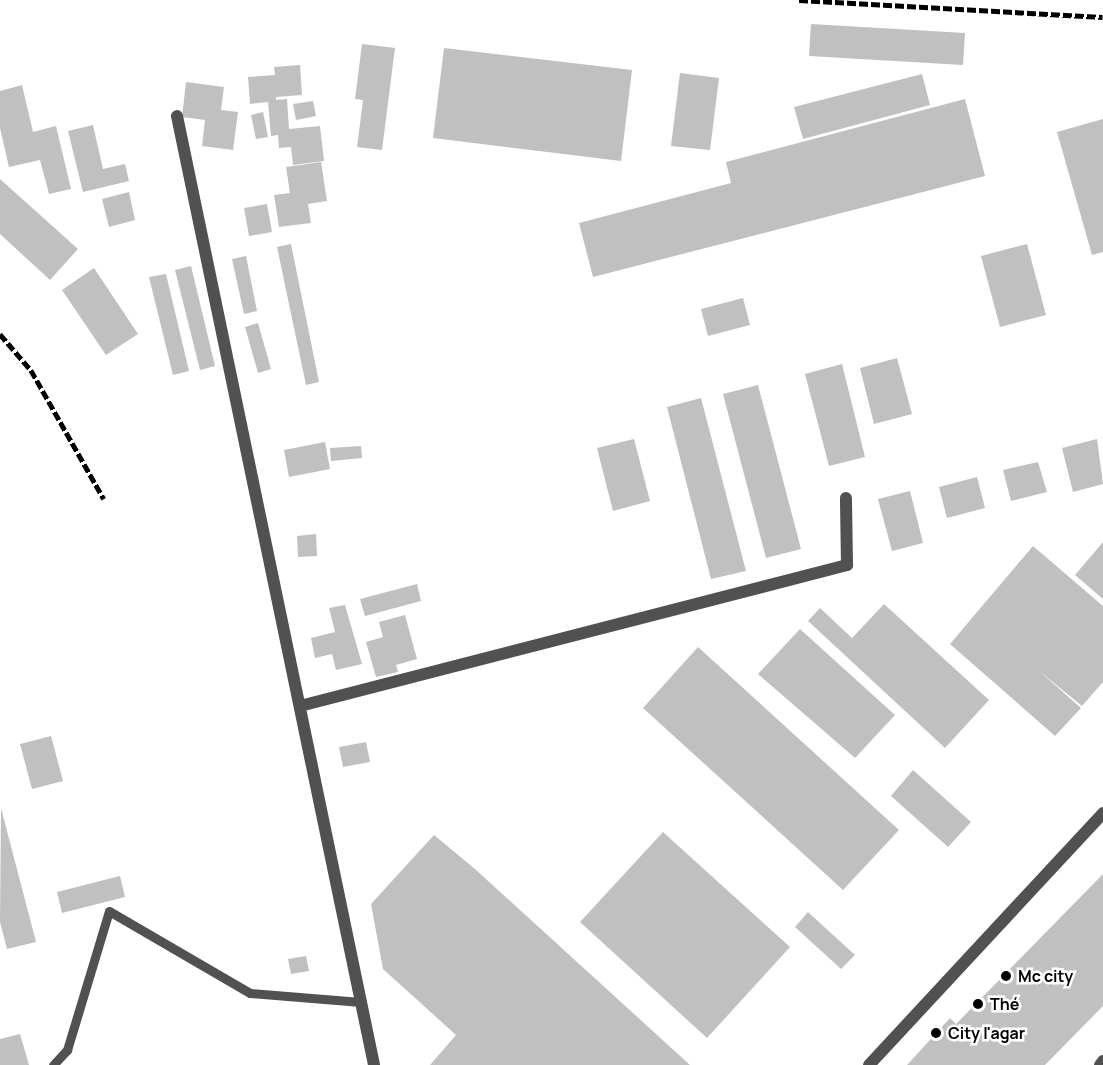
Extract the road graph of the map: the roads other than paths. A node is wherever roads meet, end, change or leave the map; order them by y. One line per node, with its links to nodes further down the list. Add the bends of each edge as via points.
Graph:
1 (177, 116): 3 (street)
2 (846, 498): 3 (street, via 847,565)
3 (300, 706): 5 (street)
4 (1103, 813): 9 (street)
5 (361, 1002): 7 (lane, via 250,993 109,911 67,1050); 8 (street)
6 (1103, 1061): 10 (street)
7 (53, 1065)
8 (374, 1065)
9 (869, 1065)
10 (1100, 1065)

